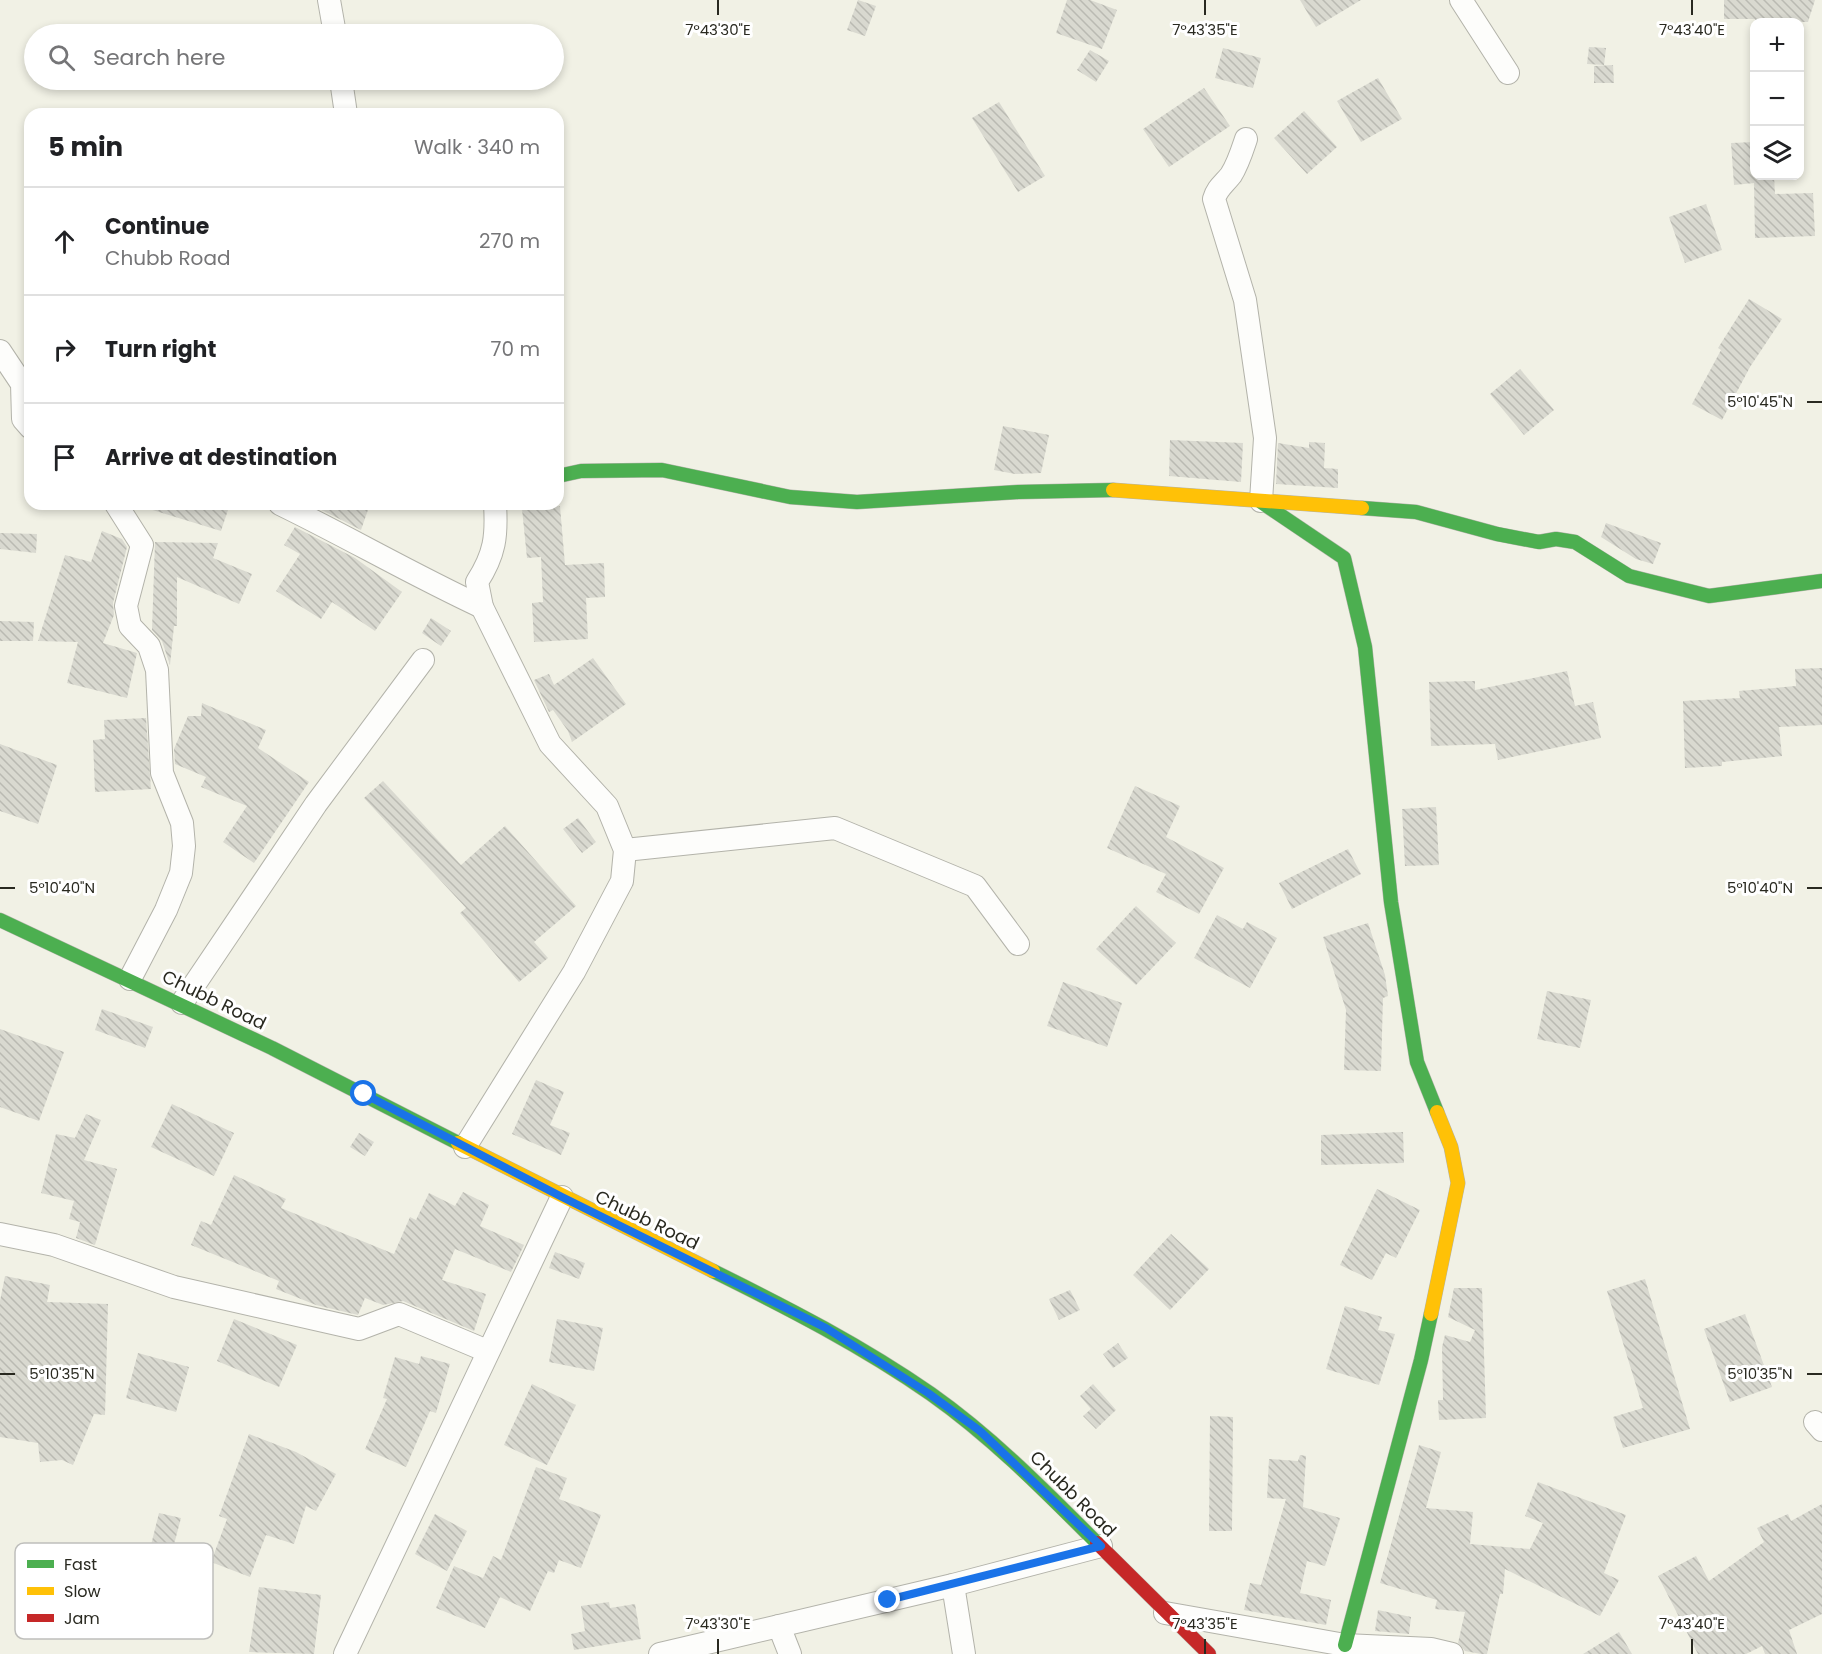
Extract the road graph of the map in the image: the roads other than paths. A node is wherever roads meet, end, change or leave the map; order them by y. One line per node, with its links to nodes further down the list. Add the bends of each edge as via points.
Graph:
1 (329, 0): 3 (street)
2 (1461, 0): 4 (street)
3 (333, 24)
4 (1508, 73)
5 (343, 90): 6 (street)
6 (345, 108)
7 (1245, 139): 11 (street, via 1240,157 1216,190 1214,199 1245,300 1265,438)
8 (0, 351): 9 (street, via 22,384)
9 (24, 420)
10 (564, 475): 11 (street, via 662,470 790,497 856,502 1106,490)
11 (1261, 501): 15 (street, via 1416,512 1539,542 1575,542 1629,576 1709,596); 31 (street, via 1344,558 1365,647 1391,902 1417,1062 1451,1147 1458,1183 1421,1360)
12 (120, 510): 21 (street, via 142,545 126,606 130,626 150,646 156,670 162,773 182,823 183,846 181,873)
13 (292, 510): 16 (street)
14 (495, 510): 16 (street, via 497,535 489,564 477,582)
15 (1822, 581)
16 (482, 607): 18 (street, via 550,744 607,806)
17 (423, 660): 22 (street, via 316,804)
18 (625, 850): 20 (street, via 835,828 975,886); 23 (street, via 622,881 574,972)
19 (0, 920): 21 (street, Chubb Road)
20 (1018, 944)
21 (130, 979): 22 (street, Chubb Road)
22 (182, 1003): 23 (street, Chubb Road)
23 (465, 1147): 24 (street, Chubb Road)
24 (562, 1197): 26 (street); 27 (street, Chubb Road, via 826,1328 928,1393 980,1431)
25 (0, 1234): 26 (street, via 54,1245 174,1287 358,1329 399,1314)
26 (487, 1351): 32 (street)
27 (1101, 1546): 28 (street); 29 (street, Chubb Road)
28 (953, 1585): 30 (street); 35 (street)
29 (1163, 1613): 31 (street); 36 (street, Chubb Road)
30 (779, 1626): 33 (street); 34 (street)
31 (1346, 1645): 37 (street, via 1431,1648)
32 (345, 1654)
33 (660, 1654)
34 (790, 1654)
35 (964, 1654)
36 (1209, 1654)
37 (1452, 1654)

